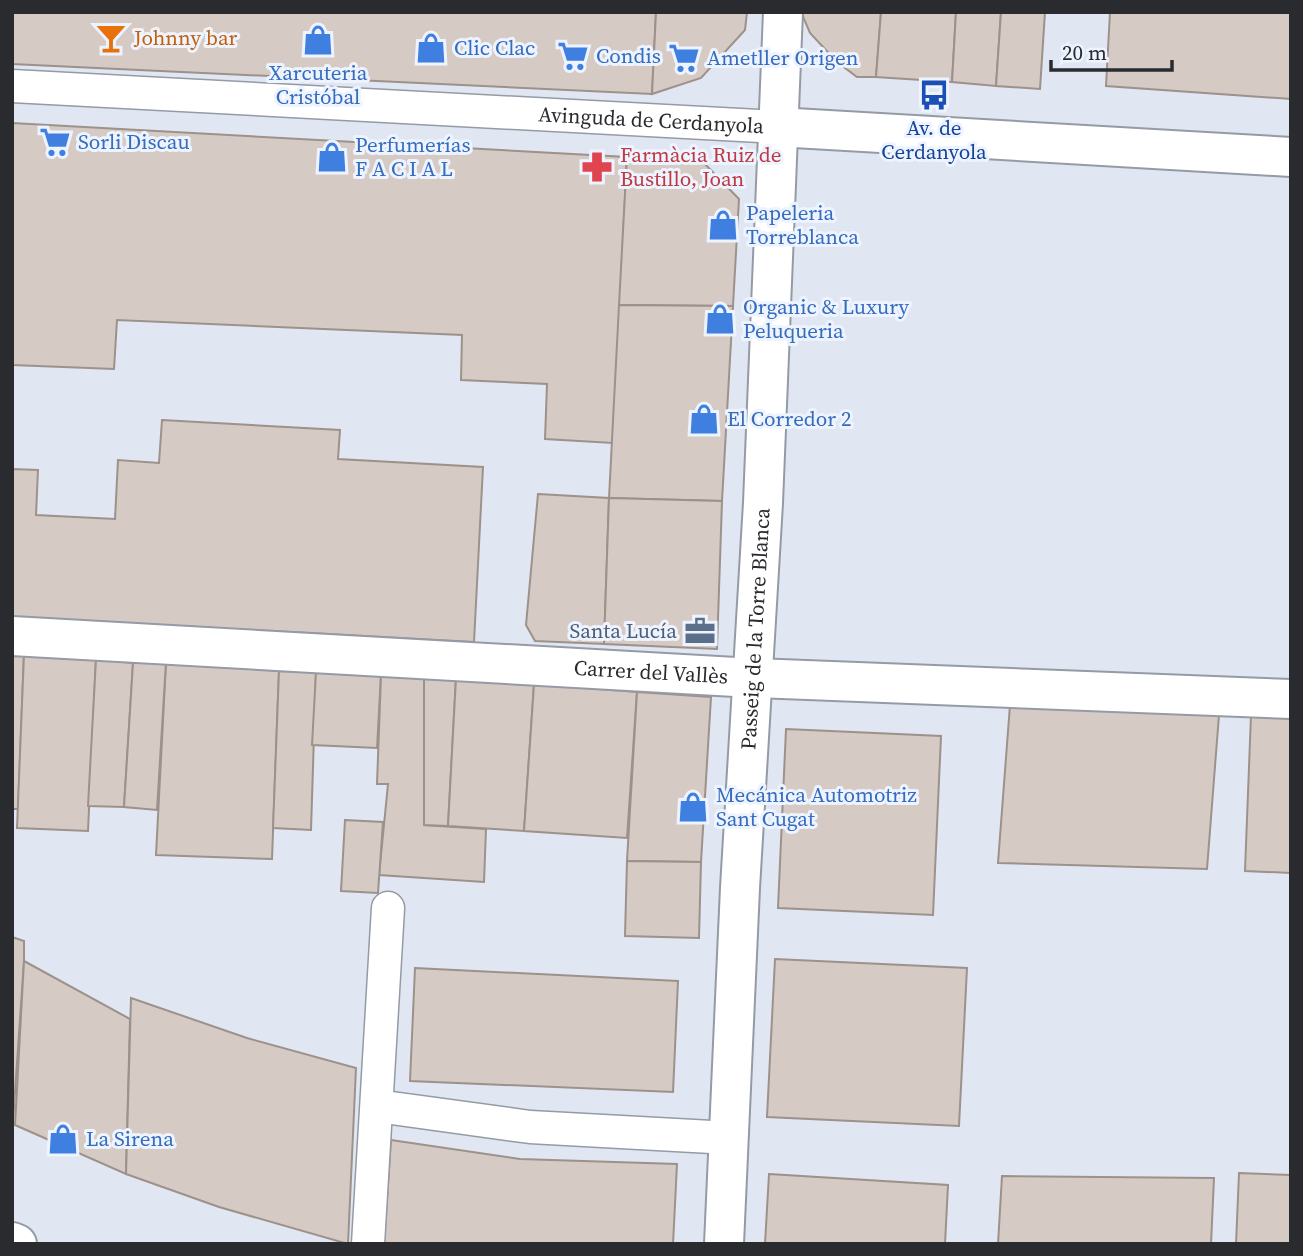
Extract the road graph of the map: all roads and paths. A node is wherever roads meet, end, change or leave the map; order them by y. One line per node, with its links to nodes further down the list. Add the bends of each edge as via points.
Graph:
1 (783, 12): 3 (street, Passeig de la Torre Blanca)
2 (12, 86): 3 (street, Avinguda de Cerdanyola)
3 (777, 127): 4 (street, Avinguda de Cerdanyola); 6 (street, Passeig de la Torre Blanca)
4 (1291, 158)
5 (12, 636): 6 (street, Carrer del Vallès)
6 (753, 678): 7 (street, Carrer del Vallès); 10 (street, Passeig de la Torre Blanca)
7 (1291, 699)
8 (388, 908): 9 (street)
9 (377, 1106): 10 (street, via 530,1128); 11 (street)
10 (730, 1138): 12 (street, Passeig de la Torre Blanca)
11 (368, 1244)
12 (724, 1244)

